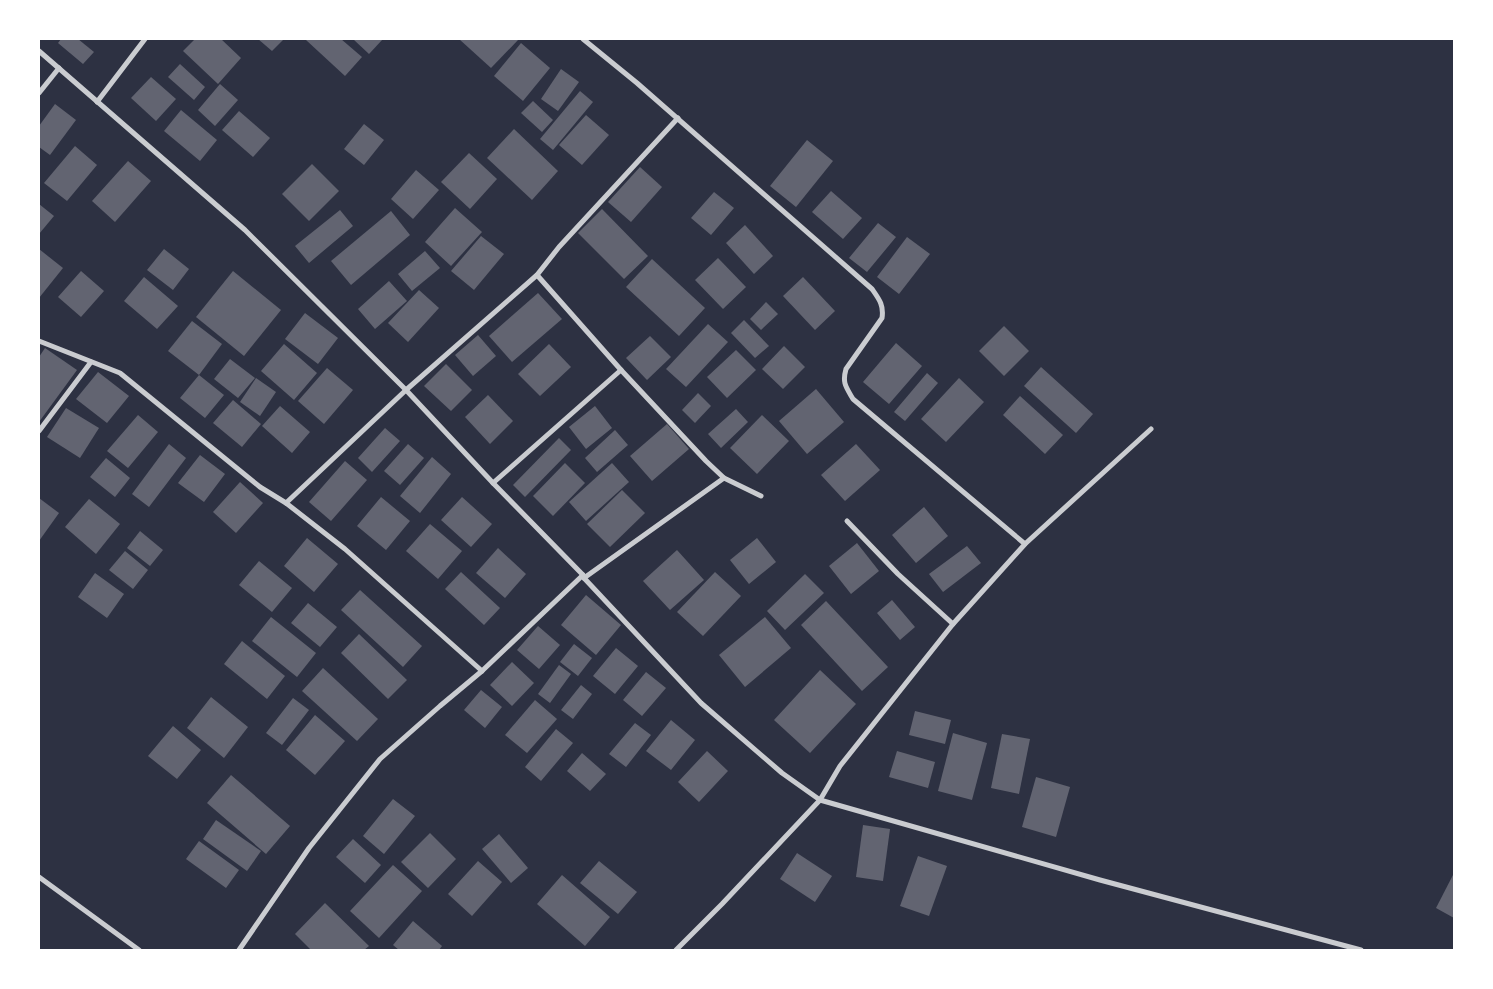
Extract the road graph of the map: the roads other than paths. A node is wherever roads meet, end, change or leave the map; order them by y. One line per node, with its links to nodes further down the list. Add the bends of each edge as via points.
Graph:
1 (145, 39): 6 (street)
2 (583, 39): 7 (street)
3 (39, 52): 4 (street)
4 (58, 68): 5 (street); 6 (street)
5 (39, 93)
6 (96, 102): 12 (street, via 245,230)
7 (678, 118): 8 (street); 20 (street, via 872,289 880,300 882,318 846,368 845,386 853,399)
8 (536, 275): 11 (street); 12 (street)
9 (39, 342): 10 (street)
10 (91, 362): 14 (street); 18 (street, via 120,372 260,487)
11 (621, 370): 15 (street); 16 (street)
12 (406, 390): 16 (street); 18 (street)
13 (1151, 430): 20 (street)
14 (39, 431)
15 (724, 478): 17 (street); 21 (street)
16 (492, 483): 21 (street)
17 (761, 496)
18 (286, 503): 23 (street, via 345,549)
19 (847, 521): 22 (street)
20 (1024, 544): 22 (street)
21 (584, 577): 23 (street); 24 (street, via 701,703 782,774)
22 (953, 624): 24 (street, via 840,766)
23 (482, 671): 27 (street, via 380,759 309,848)
24 (820, 800): 28 (street); 29 (street)
25 (39, 877): 26 (street)
26 (139, 950)
27 (238, 950)
28 (676, 950)
29 (1361, 950)

